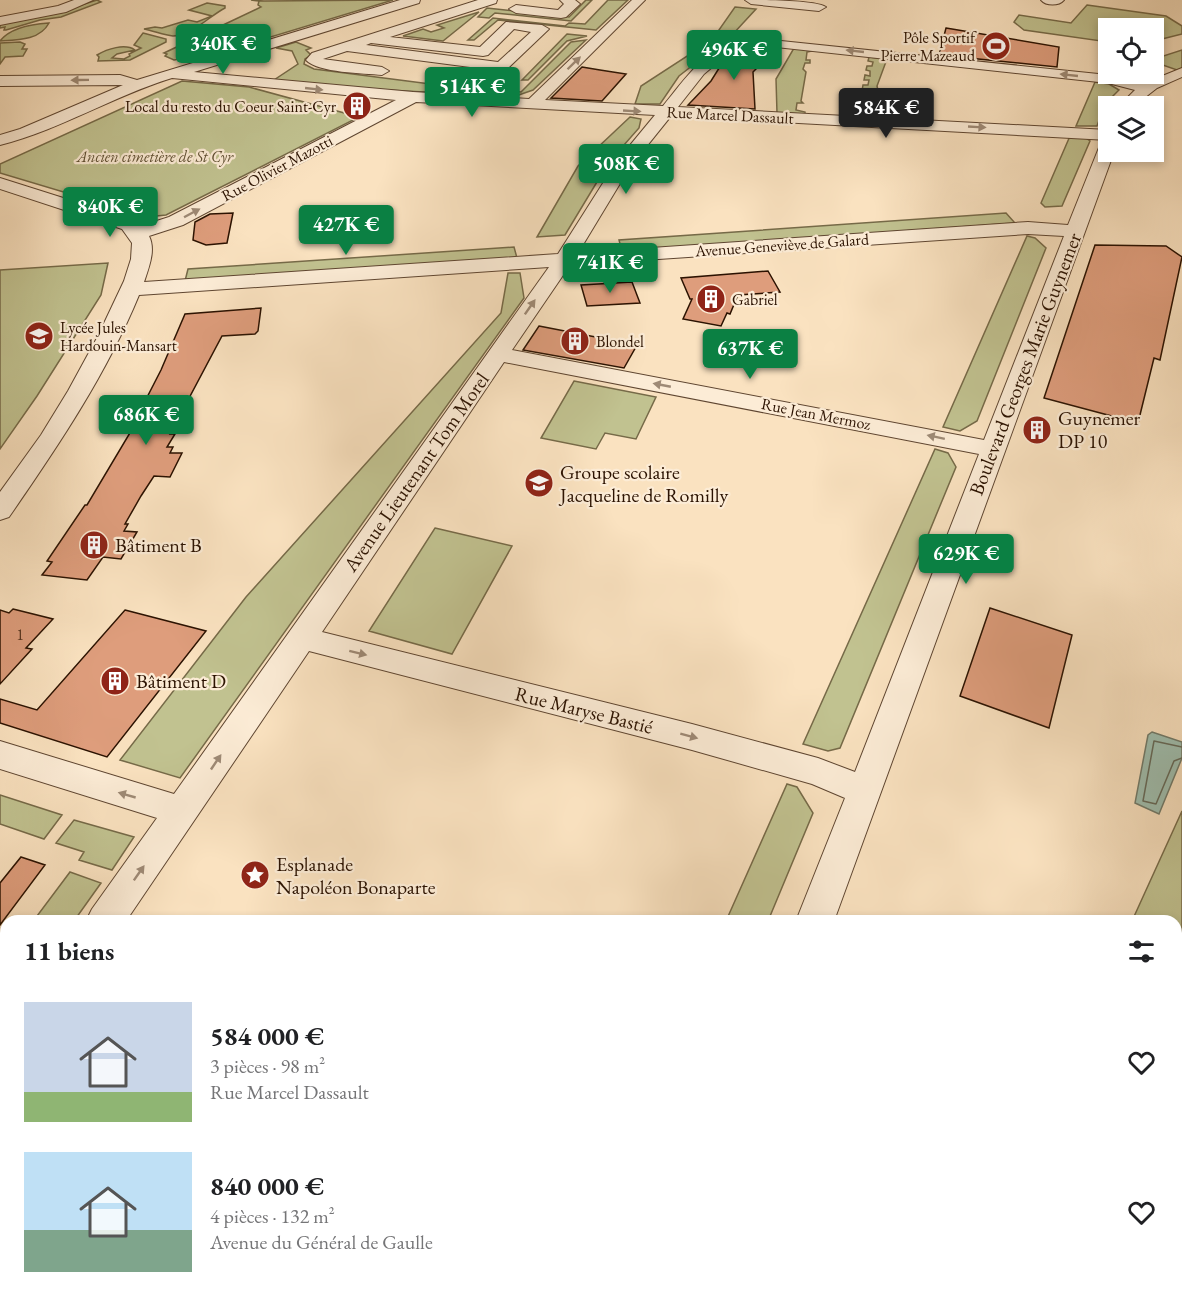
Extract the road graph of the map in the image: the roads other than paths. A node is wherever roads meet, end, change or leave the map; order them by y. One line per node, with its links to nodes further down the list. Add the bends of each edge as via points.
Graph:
1 (87, 0): 12 (street)
2 (414, 0): 21 (street)
3 (491, 0): 10 (street)
4 (566, 0): 10 (street, via 573,4 561,14)
5 (639, 0): 14 (street)
6 (751, 0): 9 (street)
7 (1047, 0): 8 (street)
8 (1058, 0)
9 (783, 1): 11 (street)
10 (477, 5): 15 (street)
11 (819, 7)
12 (0, 21)
13 (584, 34): 14 (street)
14 (602, 36): 27 (street, one-way to 14)
15 (370, 39): 16 (street); 17 (street)
16 (348, 46): 18 (street); 20 (street, via 313,60)
17 (483, 52): 18 (street); 18 (street, via 512,25 547,29 501,68)
18 (471, 64)
19 (1182, 72): 24 (street)
20 (392, 73)
21 (173, 74): 23 (street); 26 (street, Rue Marcel Dassault, one-way to 26)
22 (0, 81): 23 (street, one-way to 22, via 120,79)
23 (138, 84): 29 (street)
24 (1148, 88): 25 (street); 28 (street, Avenue Lieutenant Tom Morel, one-way to 28, via 1108,79 743,40 731,44 699,71)
25 (1134, 96)
26 (413, 97): 27 (street, Rue Marcel Dassault); 35 (street, Rue Olivier Mazotti, one-way to 26, via 177,221)
27 (532, 104): 28 (street, Rue Marcel Dassault, one-way to 28)
28 (667, 112): 30 (street, Rue Marcel Dassault, one-way to 30); 37 (street, Avenue Lieutenant Tom Morel, via 623,165)
29 (26, 132): 31 (street); 32 (street)
30 (1098, 134)
31 (0, 140)
32 (0, 149)
33 (1101, 162): 36 (street, Boulevard Georges Marie Guynemer)
34 (0, 183): 35 (street, via 129,225)
35 (138, 233): 38 (street, via 141,256)
36 (1074, 233): 37 (street, Avenue Geneviève de Galard, via 1028,228); 40 (street, Boulevard Georges Marie Guynemer)
37 (563, 260): 38 (street, Avenue Geneviève de Galard); 39 (street, Avenue Lieutenant Tom Morel, one-way to 37)
38 (131, 289): 41 (street, via 58,428)
39 (498, 354): 40 (street, Rue Jean Mermoz, one-way to 39); 42 (street, Avenue Lieutenant Tom Morel)
40 (993, 449): 44 (street, Boulevard Georges Marie Guynemer)
41 (0, 512)
42 (301, 638): 44 (street, Rue Maryse Bastié, one-way to 44, via 692,737 818,772); 45 (street, Avenue Lieutenant Tom Morel, one-way to 42)
43 (0, 755): 45 (street, one-way to 43)
44 (864, 791): 47 (street, Boulevard Georges Marie Guynemer)
45 (183, 810): 46 (street, Avenue Lieutenant Tom Morel, one-way to 45)
46 (109, 915)
47 (817, 915)

